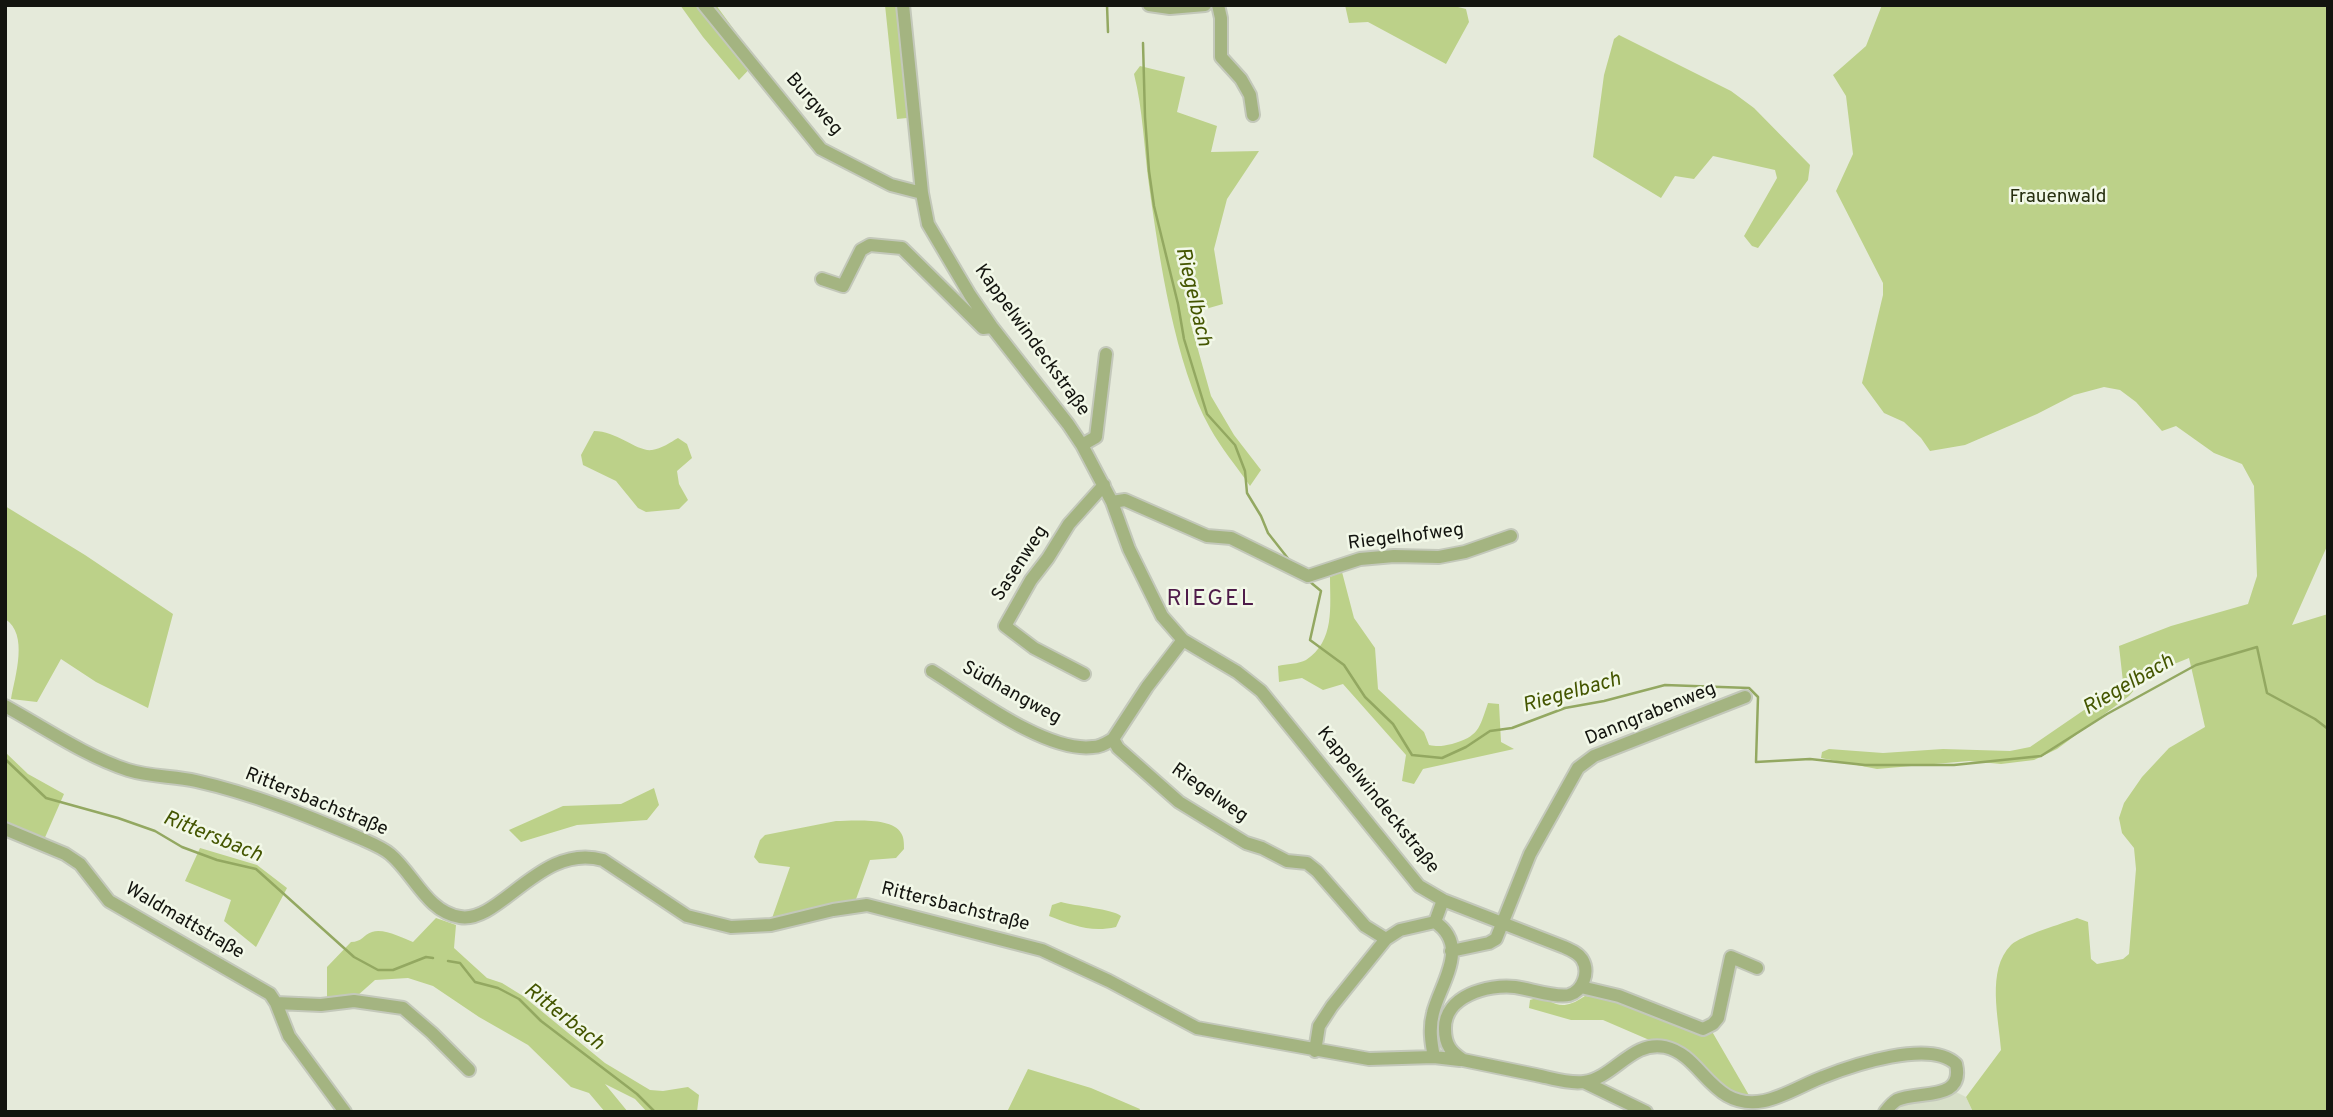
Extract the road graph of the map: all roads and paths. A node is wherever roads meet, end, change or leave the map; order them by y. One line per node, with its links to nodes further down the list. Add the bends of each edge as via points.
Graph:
1 (704, 5): 7 (street, Burgweg, via 821,149 891,185)
2 (903, 5): 7 (street, Kappelwindeckstraße)
3 (1149, 5): 4 (street)
4 (1205, 5)
5 (1219, 5): 6 (street, via 1222,57 1250,95)
6 (1253, 115)
7 (922, 193): 9 (street, Kappelwindeckstraße, via 936,240)
8 (822, 278): 9 (street, via 843,286 861,250 870,245 902,248 970,317 984,328)
9 (992, 327): 11 (street, Kappelwindeckstraße)
10 (1106, 354): 11 (street, via 1096,437)
11 (1082, 444): 12 (street, Kappelwindeckstraße)
12 (1104, 485): 13 (street, Kappelwindeckstraße); 17 (street, Sasenweg, via 1069,524 1005,626 1034,648)
13 (1112, 502): 14 (street, Riegelhofweg, via 1125,500 1207,536 1231,538 1308,576 1360,559 1465,552); 15 (street, Kappelwindeckstraße, via 1152,600)
14 (1511, 536)
15 (1183, 640): 20 (street); 22 (street, Kappelwindeckstraße, via 1262,691 1409,877)
16 (932, 671): 20 (street, Südhangweg, via 1044,739 1079,747)
17 (1084, 674)
18 (1745, 697): 24 (street, Danngrabenweg, via 1594,756 1578,768 1530,854)
19 (5, 706): 30 (street, Rittersbachstraße, via 118,766 257,797 366,841 392,855 428,899 462,918 488,909 547,868 593,857 687,916 712,923 756,927 867,905 891,910 1042,950 1197,1028)
20 (1113, 739): 25 (street, Riegelweg, via 1180,802 1246,844 1287,861 1307,863 1365,926)
21 (5, 829): 29 (street, Waldmattstraße, via 65,854 80,864 109,901 270,994)
22 (1443, 900): 23 (street); 24 (street, Kappelwindeckstraße)
23 (1435, 922): 25 (street, via 1400,930); 26 (street, via 1448,934)
24 (1502, 923): 26 (street, via 1496,939 1489,943); 28 (street, Kappelwindeckstraße, via 1575,952 1585,968)
25 (1386, 939): 30 (street, via 1319,1026)
26 (1451, 951): 31 (street, via 1450,971 1433,1012 1430,1037)
27 (1757, 968): 28 (street, via 1731,957 1718,1018 1703,1029 1619,996)
28 (1581, 987): 32 (street, via 1562,996 1499,987 1465,997 1448,1011 1445,1032 1452,1053)
29 (276, 1003): 33 (street, via 355,1001 403,1008); 35 (street, via 289,1037)
30 (1315, 1051): 31 (street, Rittersbachstraße, via 1369,1059)
31 (1434, 1057): 32 (street, Rittersbachstraße)
32 (1463, 1060): 34 (street)
33 (469, 1070)
34 (1584, 1082): 36 (street); 37 (street, via 1636,1051 1663,1046 1674,1050 1717,1089 1754,1102 1895,1057 1930,1053 1956,1064 1957,1077 1951,1086 1898,1100)
35 (345, 1112)
36 (1646, 1112)
37 (1885, 1112)

